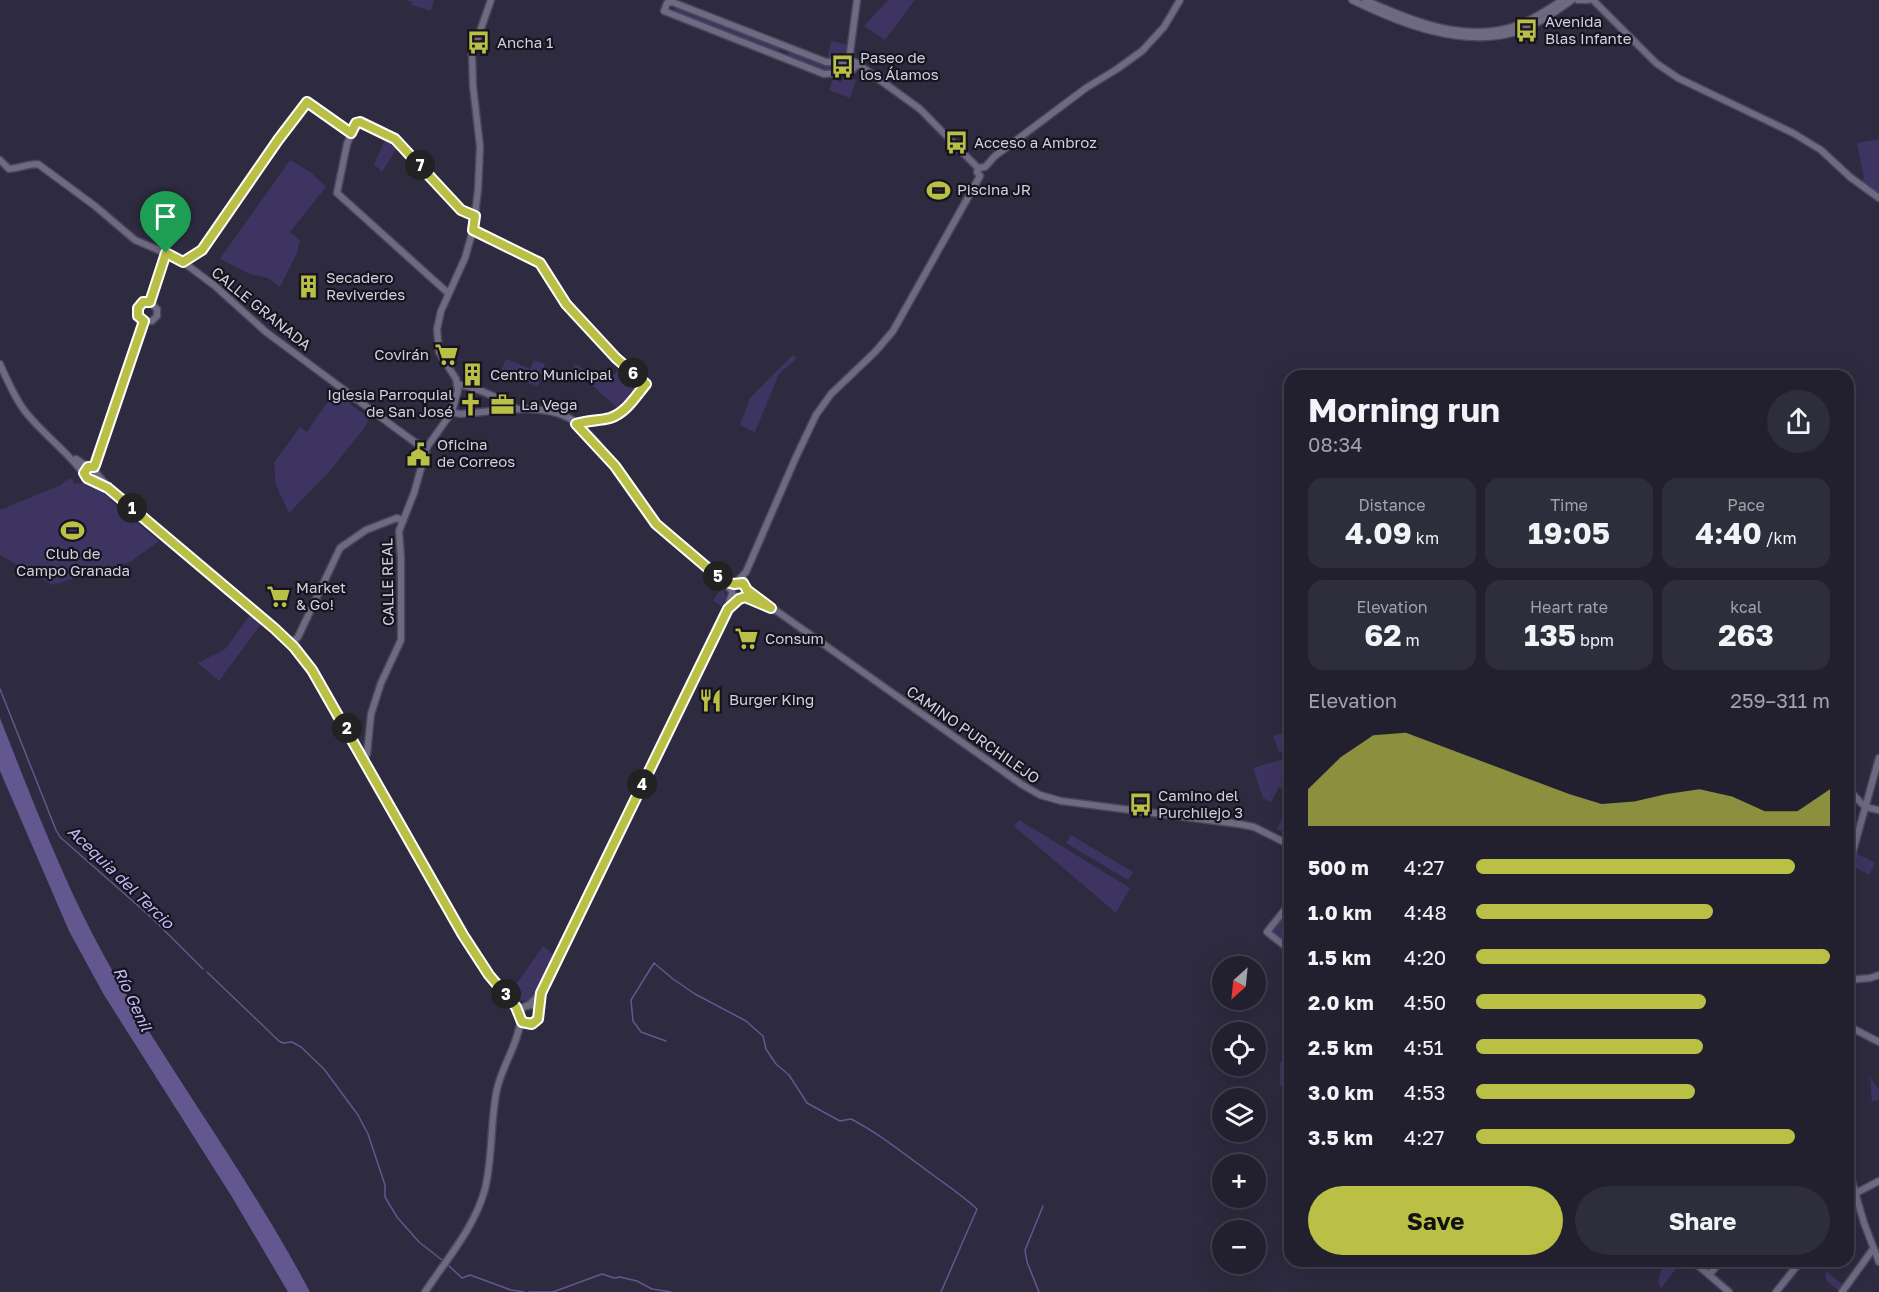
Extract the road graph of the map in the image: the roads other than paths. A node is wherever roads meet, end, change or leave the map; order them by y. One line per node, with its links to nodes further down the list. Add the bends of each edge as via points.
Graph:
1 (491, 0): 17 (street, via 471,54 480,147)
2 (857, 0): 12 (street)
3 (1180, 0): 15 (street, via 1164,27 1142,51)
4 (1352, 0): 7 (street, via 1421,27 1478,38 1528,27)
5 (1365, 0): 6 (street, via 1438,27 1478,33 1517,26)
6 (1563, 0)
7 (1572, 0)
8 (1578, 0): 9 (street)
9 (1587, 0): 11 (street)
10 (673, 2): 12 (street, via 826,62); 12 (street, via 670,14 824,74 839,73)
11 (1595, 2): 16 (street, via 1656,63 1678,78 1793,133 1821,150)
12 (853, 63): 15 (street, via 920,110)
13 (351, 133): 17 (street, via 360,122 395,139 461,210); 20 (street, via 307,102 202,250); 21 (street, via 337,193)
14 (0, 160): 19 (street, CALLE GRANADA, via 9,169 38,164 135,240)
15 (982, 167): 34 (street, via 987,173 980,176 893,331 831,394 816,416)
16 (1879, 198)
17 (475, 216): 18 (street)
18 (473, 230): 21 (street); 28 (street, via 540,263 566,304 646,384 624,411 610,418)
19 (166, 253): 20 (street, CALLE GRANADA); 22 (street)
20 (183, 262): 29 (street, CALLE GRANADA, via 266,332)
21 (448, 293): 25 (street, via 437,340 439,352)
22 (150, 302): 23 (street, via 143,302 138,308 138,316); 23 (street, via 157,309 157,316)
23 (144, 321): 30 (street)
24 (0, 364): 30 (street, via 25,411)
25 (457, 384): 26 (street); 27 (street)
26 (507, 406): 27 (street); 28 (street, via 560,415)
27 (452, 412): 29 (street, CALLE REAL)
28 (576, 424): 35 (street, via 615,466 656,524)
29 (427, 447): 33 (street, CALLE REAL)
30 (91, 470): 31 (street); 31 (street, via 85,476); 32 (street)
31 (92, 479): 32 (street)
32 (108, 488): 38 (street)
33 (403, 521): 38 (street, via 397,518 366,530 340,548 298,638); 39 (street, CALLE REAL, via 398,536 401,640 381,683 371,714 367,754)
34 (746, 572): 35 (street); 36 (street)
35 (734, 588): 36 (street); 36 (street); 37 (street)
36 (744, 593): 37 (street); 44 (street, CAMINO PURCHILEJO, via 1042,796 1239,824)
37 (728, 609): 50 (street)
38 (291, 644): 39 (street, via 317,677)
39 (363, 756): 51 (street, via 468,945)
40 (1879, 758): 42 (street)
41 (1854, 795): 42 (street)
42 (1865, 807): 43 (street); 45 (street)
43 (1879, 810)
44 (1284, 842)
45 (1854, 848)
46 (1284, 911): 47 (street, via 1267,932)
47 (1284, 945)
48 (1879, 975): 49 (street)
49 (1854, 980)
50 (541, 993): 52 (street); 53 (street)
51 (510, 999): 52 (street); 54 (street)
52 (527, 1006): 53 (street); 54 (street)
53 (538, 1010): 55 (street, via 538,1019)
54 (520, 1017): 55 (street); 57 (street)
55 (532, 1024): 57 (street)
56 (1854, 1029): 58 (street)
57 (517, 1039): 69 (street, via 497,1088 485,1190 466,1231)
58 (1879, 1042)
59 (1879, 1181): 61 (street)
60 (1854, 1187): 61 (street)
61 (1856, 1193): 62 (street); 63 (street)
62 (1854, 1195)
63 (1873, 1249): 64 (street); 72 (street)
64 (1879, 1262)
65 (1700, 1267): 68 (street)
66 (1716, 1267): 68 (street)
67 (1796, 1267): 71 (street)
68 (1709, 1275): 70 (street)
69 (424, 1292)
70 (1729, 1292)
71 (1776, 1292)
72 (1842, 1292)

